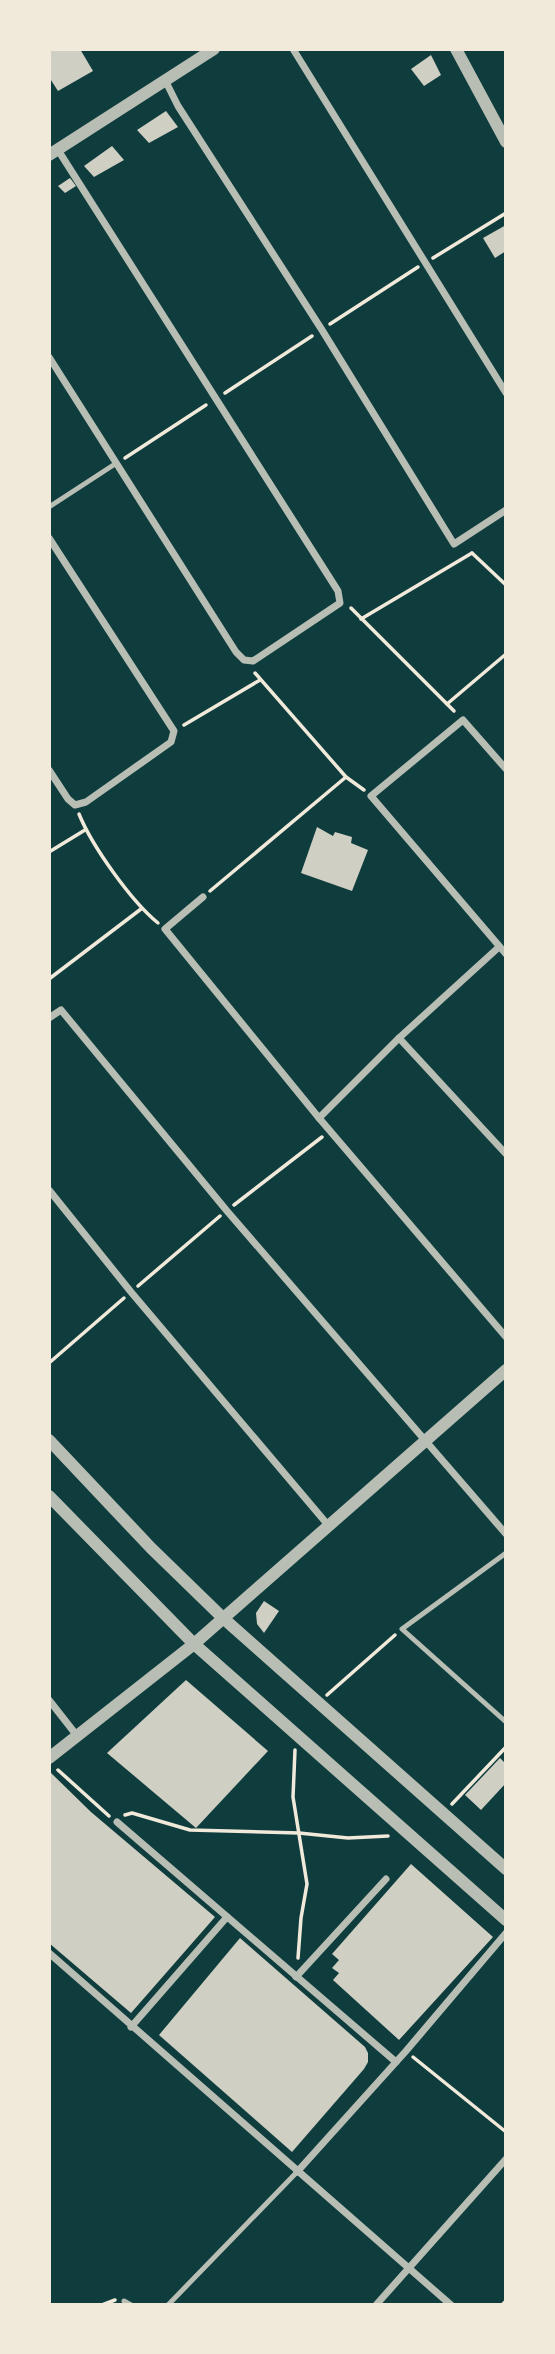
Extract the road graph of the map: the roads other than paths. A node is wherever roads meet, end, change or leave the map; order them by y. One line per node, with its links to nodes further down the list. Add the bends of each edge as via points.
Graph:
1 (214, 49): 4 (street)
2 (292, 49): 8 (street)
3 (456, 49): 5 (street)
4 (165, 80): 6 (street); 11 (street, via 454,544)
5 (506, 142)
6 (53, 153): 9 (street, via 215,399 340,603 253,661 244,660)
7 (49, 357): 9 (street)
8 (506, 393)
9 (115, 464): 10 (lane)
10 (49, 507)
11 (506, 510)
12 (49, 538): 14 (street, via 174,731 171,742 86,802 75,805 68,799)
13 (506, 769): 16 (street, via 463,720 371,796)
14 (49, 770)
15 (203, 897): 20 (street, via 165,929)
16 (499, 947): 17 (street); 19 (street)
17 (506, 954)
18 (49, 1018): 26 (street, via 61,1010)
19 (399, 1038): 20 (street); 21 (street)
20 (319, 1118): 23 (street)
21 (506, 1154)
22 (49, 1190): 28 (street)
23 (506, 1337)
24 (506, 1370): 26 (street)
25 (49, 1440): 31 (street)
26 (425, 1440): 28 (street); 29 (street)
27 (49, 1496): 32 (street)
28 (328, 1525): 31 (street)
29 (506, 1534)
30 (506, 1553): 34 (lane, via 402,1629)
31 (223, 1618): 32 (street); 38 (street)
32 (194, 1644): 35 (street); 41 (street)
33 (49, 1700): 35 (street)
34 (506, 1722)
35 (78, 1737): 36 (street)
36 (50, 1761)
37 (117, 1822): 40 (street)
38 (506, 1869)
39 (386, 1879): 44 (street)
40 (227, 1917): 44 (street); 45 (street)
41 (506, 1920)
42 (506, 1933): 46 (street)
43 (49, 1953): 45 (street)
44 (296, 1977): 46 (street)
45 (131, 2027): 48 (street)
46 (396, 2062): 48 (street)
47 (506, 2159): 49 (street)
48 (298, 2172): 49 (street); 52 (lane)
49 (409, 2269): 53 (street); 54 (street)
50 (124, 2301): 51 (lane)
51 (131, 2305)
52 (168, 2305)
53 (376, 2305)
54 (451, 2305)

